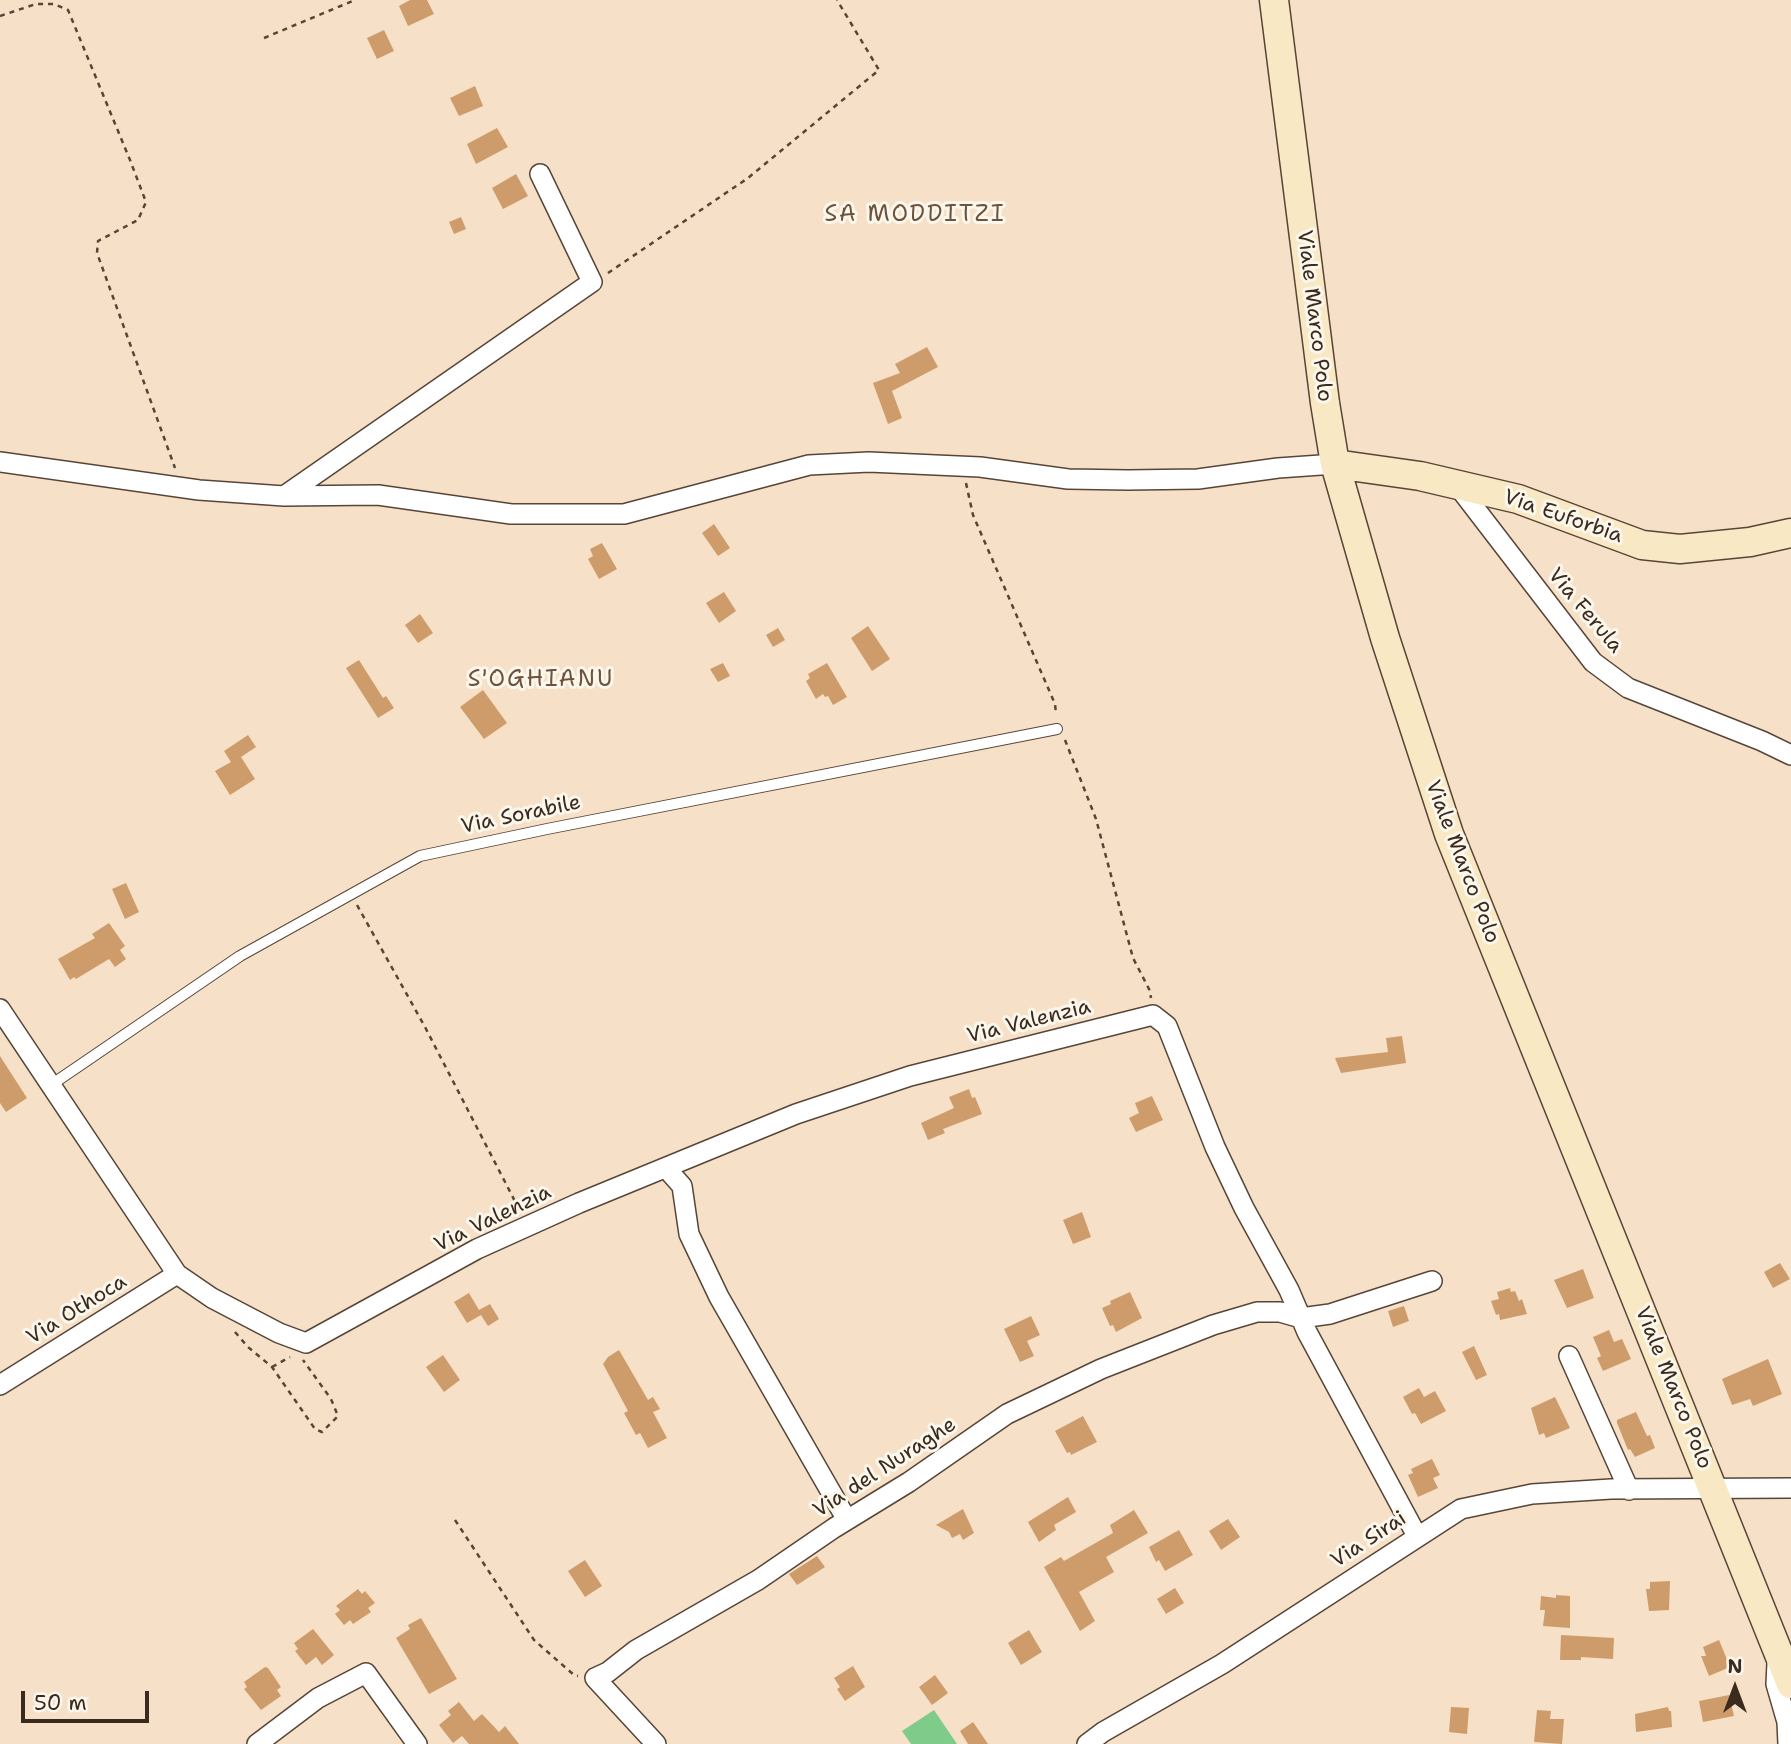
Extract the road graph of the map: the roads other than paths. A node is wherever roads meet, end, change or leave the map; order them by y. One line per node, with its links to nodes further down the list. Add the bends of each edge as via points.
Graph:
1 (1274, 0): 4 (main road, Viale Marco Polo)
2 (540, 174): 6 (street, via 592,282)
3 (0, 461): 6 (street, via 182,487)
4 (1335, 464): 5 (main road, Via Euforbia); 6 (street, via 1198,479 1128,480 1068,479 981,467 869,462 809,465 624,514 511,514 378,495); 20 (main road, Viale Marco Polo, via 1449,834)
5 (1457, 485): 7 (main road, Via Euforbia, via 1518,499 1642,545 1680,549); 9 (street, Via Ferula, via 1593,662 1628,688)
6 (284, 496)
7 (1791, 533)
8 (1057, 729): 11 (lane, Via Sorabile, via 420,856 240,956)
9 (1791, 755)
10 (1, 1011): 11 (street, Via Valenzia)
11 (51, 1085): 13 (street, Via Valenzia)
12 (666, 1168): 13 (street, Via Valenzia, via 477,1249 306,1343 279,1333); 15 (street, Via Valenzia, via 796,1114 909,1076 1153,1015 1167,1026 1215,1147); 21 (street, via 682,1186 689,1234 719,1297)
13 (177, 1274): 17 (street, Via Othoca)
14 (1432, 1281): 15 (street, Via del Nuraghe, via 1330,1314)
15 (1301, 1318): 21 (street, Via del Nuraghe, via 1257,1312 1101,1369 1007,1414); 22 (street)
16 (1569, 1356): 19 (street)
17 (0, 1385)
18 (1791, 1488): 20 (street, Via Sirai)
19 (1629, 1490): 20 (street, Via Sirai); 22 (street, Via Sirai, via 1532,1494 1472,1506)
20 (1714, 1490): 23 (main road, Viale Marco Polo)
21 (847, 1520): 27 (street, Via del Nuraghe, via 596,1678)
22 (1418, 1536): 28 (street, Via Sirai, via 1222,1664)
23 (1777, 1649): 24 (main road, Viale Marco Polo); 29 (street, via 1776,1684)
24 (1791, 1684)
25 (257, 1744): 26 (street, via 318,1698 366,1673)
26 (416, 1744)
27 (656, 1744)
28 (1087, 1744)
29 (1788, 1744)

